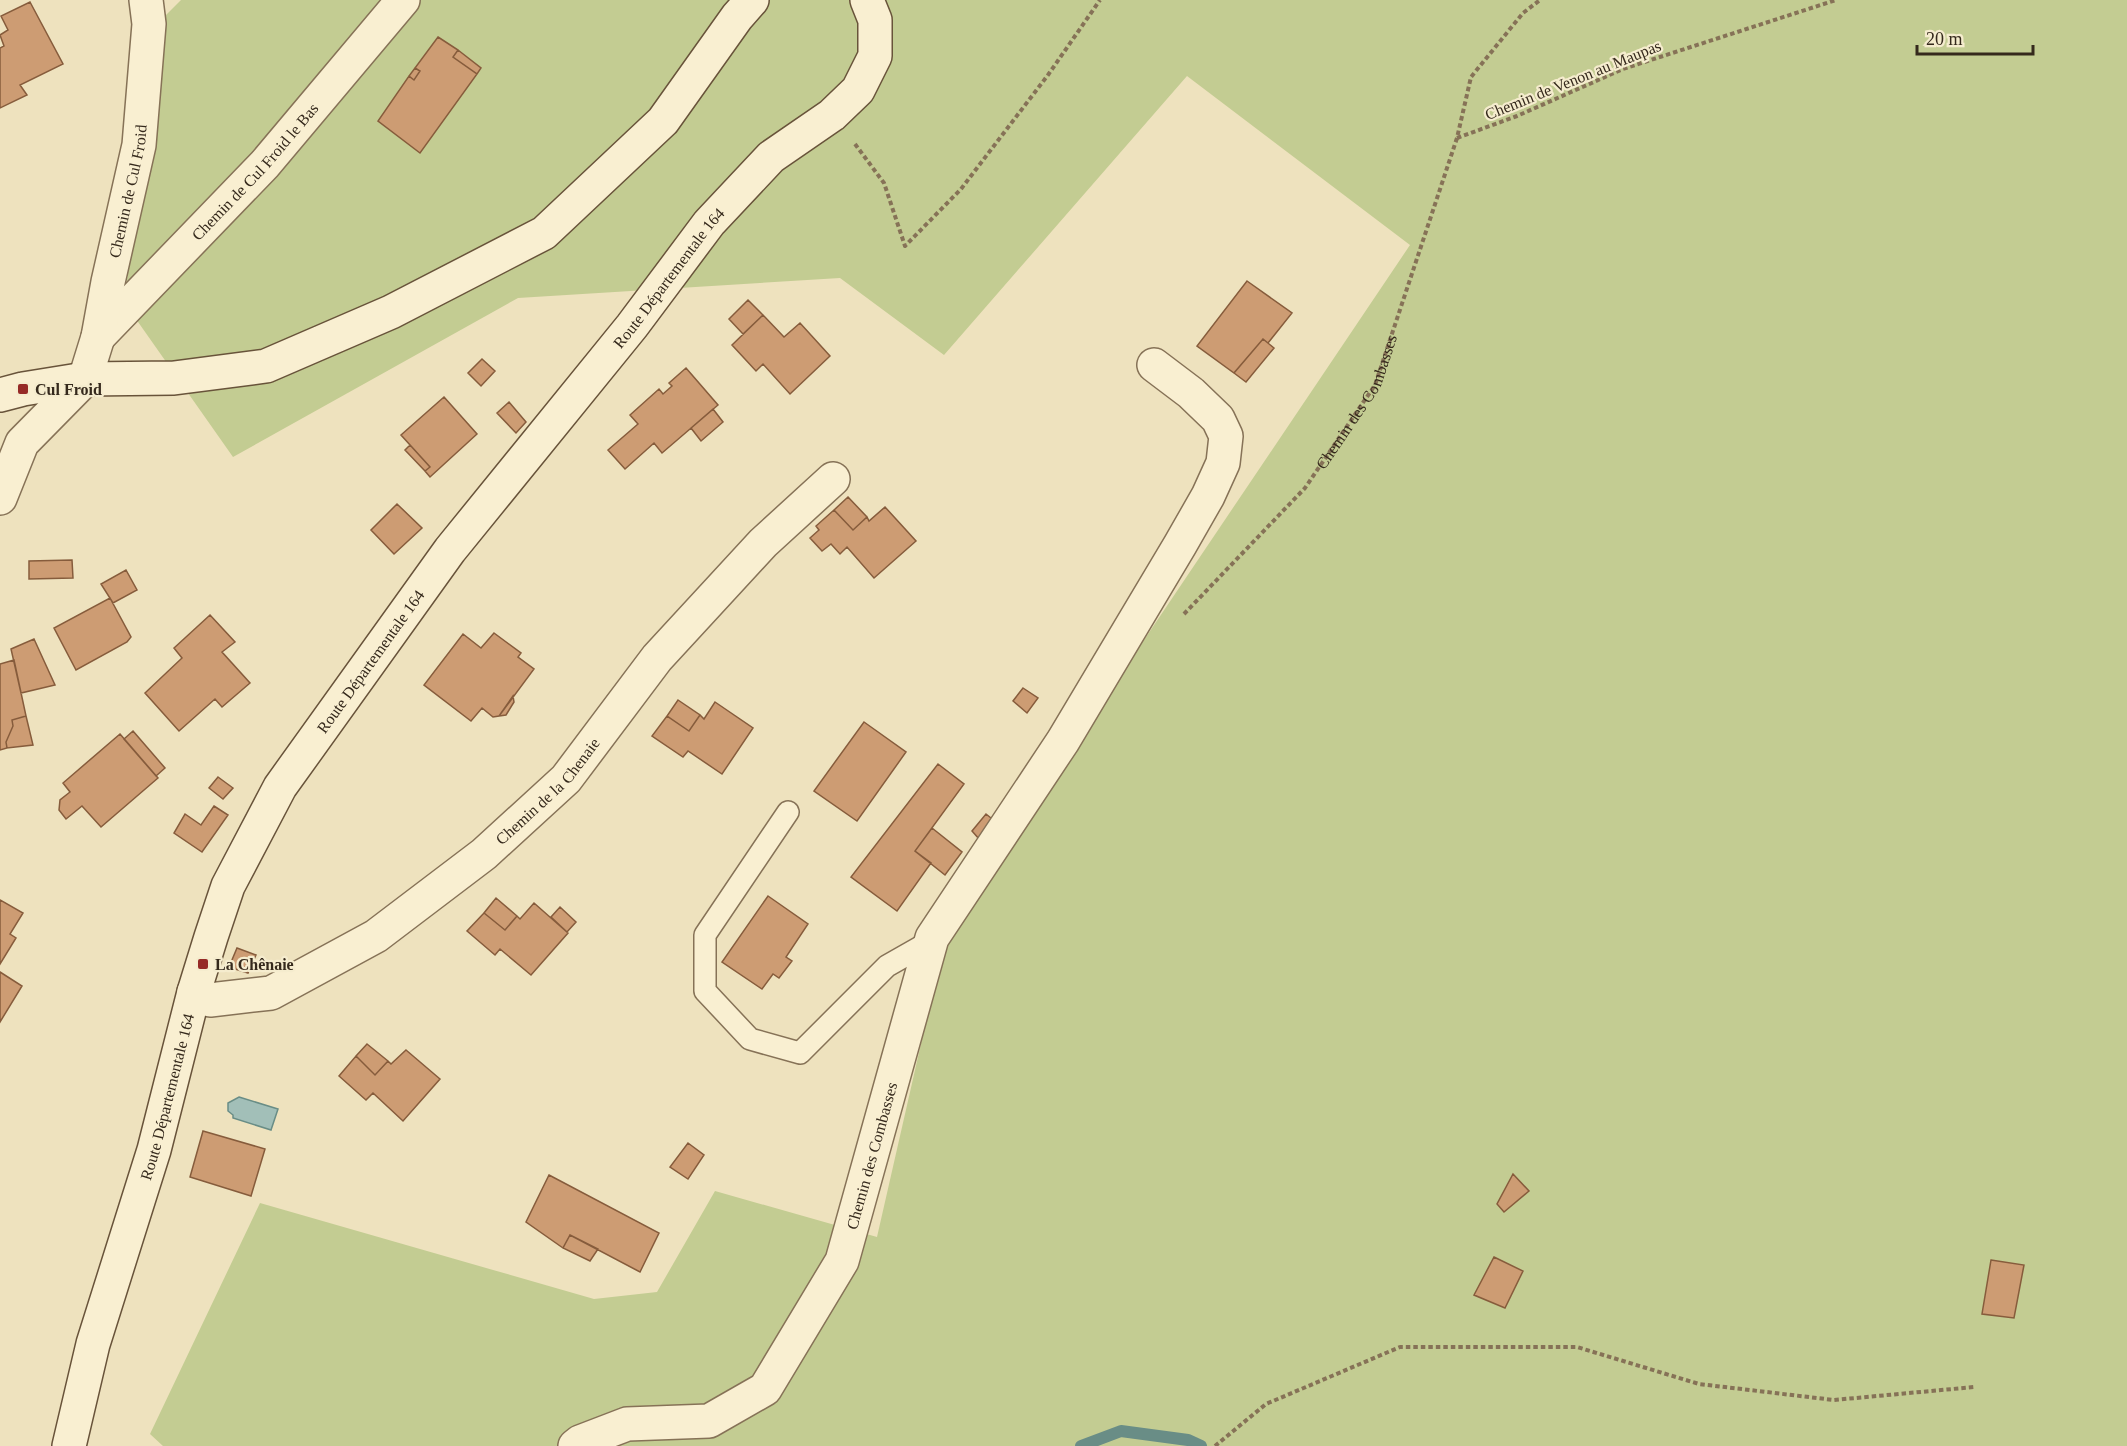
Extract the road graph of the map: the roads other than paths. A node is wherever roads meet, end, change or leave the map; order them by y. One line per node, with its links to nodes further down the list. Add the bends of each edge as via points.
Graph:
1 (146, 0): 5 (street, Chemin de Cul Froid, via 149,24 139,145)
2 (403, 0): 5 (street, Chemin de Cul Froid le Bas, via 265,164)
3 (752, 0): 7 (street, via 663,121 544,233 391,312 266,366 174,378)
4 (867, 0): 14 (street, Route Départementale 164, via 875,21 875,56 858,90 832,115 771,157 709,223 632,326 444,560 280,787 228,886)
5 (98, 337): 7 (street, Chemin de Cul Froid)
6 (1154, 365): 13 (street, Chemin des Combasses, via 1218,419 1226,436 1223,463 1208,496 1063,741)
7 (85, 379): 8 (street); 9 (street)
8 (0, 395)
9 (11, 448): 11 (street)
10 (833, 480): 14 (street, Chemin de la Chenaie, via 763,543 657,658 566,778 484,854 376,936 272,993 210,1000)
11 (0, 498)
12 (788, 812): 13 (lane, via 705,935 705,991 750,1039 800,1053 887,966)
13 (931, 941): 16 (street, Chemin des Combasses, via 842,1261 765,1389 709,1421 627,1424)
14 (194, 992): 15 (street, Route Départementale 164, via 154,1150 93,1344)
15 (69, 1446)
16 (574, 1446)

